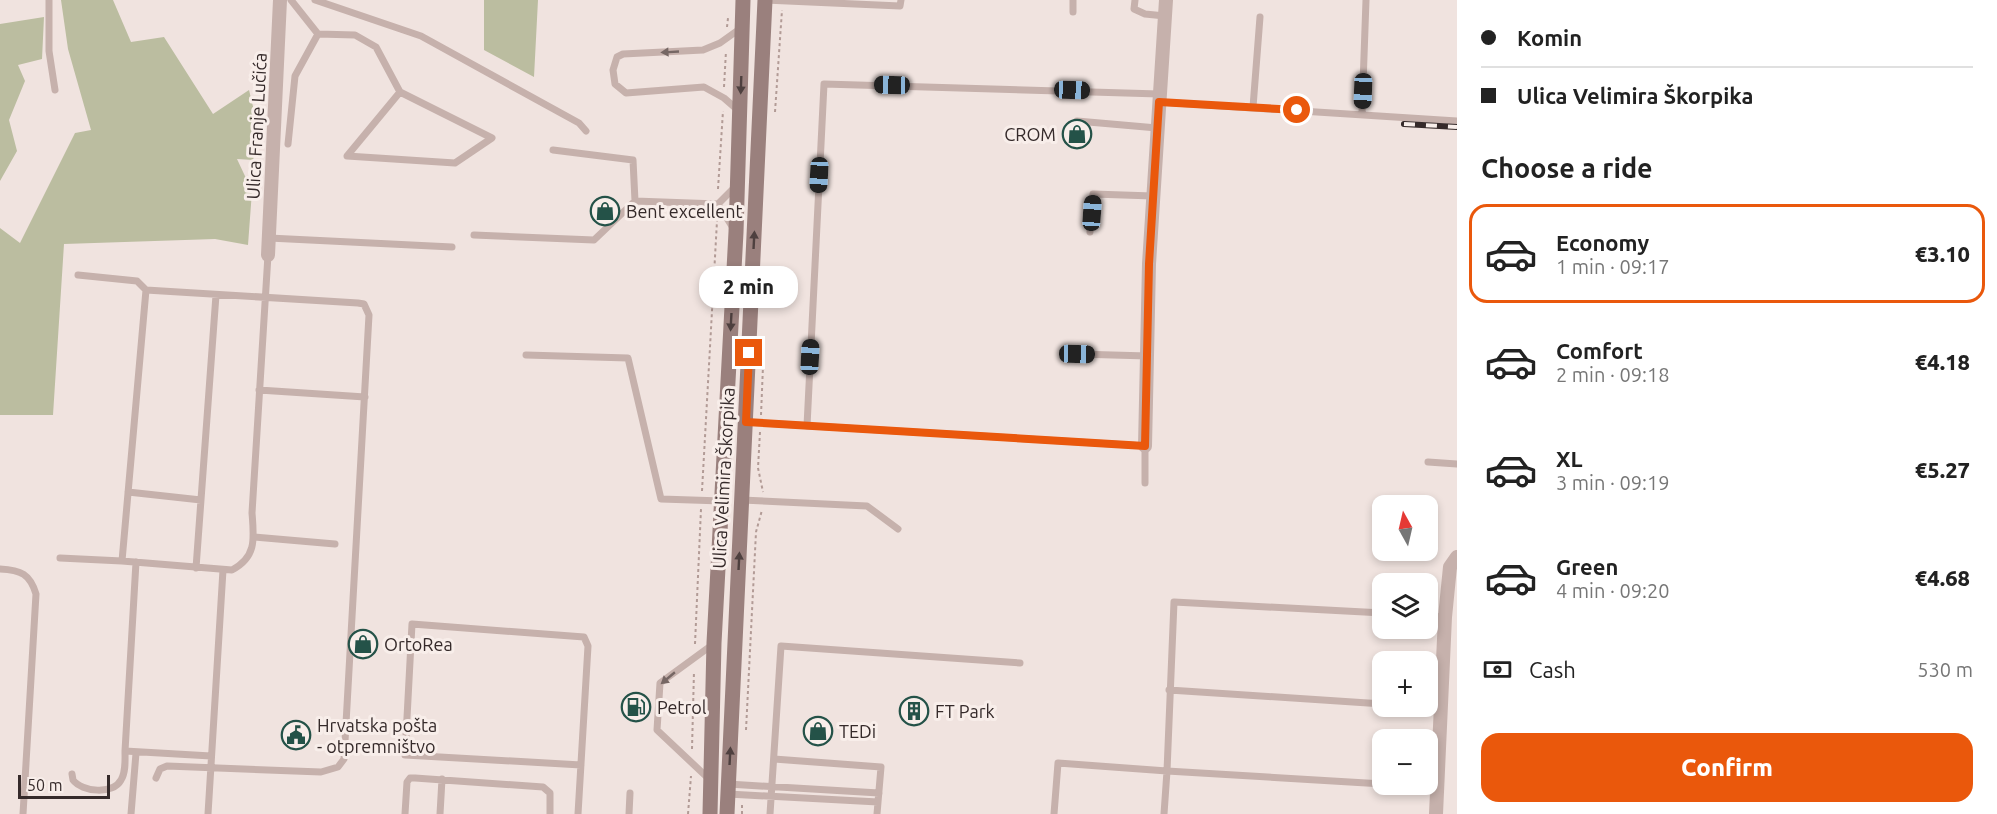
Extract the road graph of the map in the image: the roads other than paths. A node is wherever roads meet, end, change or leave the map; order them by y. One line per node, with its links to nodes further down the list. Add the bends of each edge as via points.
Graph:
1 (49, 0): 20 (lane)
2 (280, 0): 18 (street, Ulica Franje Lučića)
3 (291, 0): 17 (lane)
4 (315, 0): 29 (lane, via 422,36 579,123)
5 (744, 0): 16 (main road, Ulica Velimira Škorpika)
6 (765, 0): 12 (lane); 51 (main road, Ulica Velimira Škorpika, one-way to 6)
7 (901, 0): 12 (lane, via 900,6)
8 (1073, 0): 13 (lane)
9 (1135, 0): 14 (lane, via 1134,9)
10 (1166, 0): 14 (street)
11 (1366, 0): 25 (lane)
12 (806, 1)
13 (1072, 12)
14 (1165, 16): 22 (street)
15 (1260, 17): 23 (lane)
16 (743, 26): 24 (main road, Ulica Velimira Škorpika, one-way to 24); 24 (lane, one-way to 24, via 703,50 623,54 617,57 613,70 615,84 626,93 711,89)
17 (318, 34): 19 (lane); 21 (lane, via 355,35 376,47)
18 (277, 76): 19 (lane); 39 (street, Ulica Franje Lučića)
19 (295, 76): 30 (lane)
20 (55, 90)
21 (400, 92): 21 (lane, via 471,128 492,138 455,163 347,156)
22 (1159, 98): 23 (lane); 28 (street); 52 (lane, via 824,84)
23 (1253, 107): 25 (lane)
24 (740, 112): 32 (main road, Ulica Velimira Škorpika)
25 (1362, 113): 27 (lane)
26 (1077, 121): 28 (lane)
27 (1457, 121)
28 (1157, 128): 33 (street)
29 (586, 131)
30 (288, 144)
31 (553, 150): 34 (lane, via 633,160)
32 (736, 186): 35 (lane); 36 (main road, Ulica Velimira Škorpika)
33 (1153, 196): 37 (lane, via 1094,194); 48 (street)
34 (635, 201): 35 (lane); 38 (lane, via 594,240)
35 (718, 204): 36 (lane)
36 (736, 232): 60 (main road, Ulica Velimira Škorpika, one-way to 60)
37 (1090, 232)
38 (474, 235)
39 (268, 238): 40 (lane); 41 (street, Ulica Franje Lučića)
40 (452, 247)
41 (268, 255): 45 (lane)
42 (78, 274): 43 (lane, via 136,281)
43 (146, 290): 44 (lane); 57 (lane)
44 (216, 295): 45 (lane); 58 (lane)
45 (265, 297): 49 (lane); 50 (lane, via 364,304 369,315)
46 (1077, 354): 48 (lane)
47 (526, 355): 60 (lane, via 628,358 661,499)
48 (1148, 356): 53 (street)
49 (259, 390): 50 (lane); 62 (lane)
50 (365, 397): 85 (lane, via 344,759 338,767 321,772)
51 (746, 422): 52 (lane); 59 (main road, Ulica Velimira Škorpika)
52 (807, 426): 53 (lane)
53 (1145, 446): 56 (lane)
54 (1428, 462): 55 (lane)
55 (1457, 464)
56 (1145, 483)
57 (128, 492): 58 (lane); 66 (lane)
58 (201, 500): 68 (lane)
59 (742, 500): 61 (lane, via 867,506); 93 (main road, Ulica Velimira Škorpika, one-way to 59)
60 (722, 501): 74 (main road, Ulica Velimira Škorpika)
61 (898, 529)
62 (254, 537): 63 (lane); 70 (lane, via 247,560 232,570)
63 (335, 543)
64 (1457, 557): 73 (street, via 1450,567)
65 (60, 558): 66 (lane)
66 (122, 561): 67 (lane)
67 (136, 562): 68 (lane); 80 (lane)
68 (196, 568): 70 (lane)
69 (0, 569): 99 (lane, via 26,573 36,594)
70 (224, 570): 82 (lane)
71 (1372, 612): 76 (lane, via 1174,602)
72 (1438, 616): 73 (lane)
73 (1445, 616): 78 (street)
74 (714, 643): 90 (main road, Ulica Velimira Škorpika); 90 (lane, one-way to 90, via 660,682 657,730)
75 (1020, 663): 83 (lane, via 781,646)
76 (1169, 690): 77 (lane); 86 (lane)
77 (1372, 703)
78 (1440, 708): 79 (street)
79 (1438, 748)
80 (125, 751): 81 (lane); 87 (lane, via 123,778 117,786 81,787)
81 (136, 753): 82 (lane); 100 (lane)
82 (211, 756): 85 (lane)
83 (774, 759): 92 (lane); 94 (lane, via 880,767)
84 (581, 765): 84 (lane, via 588,646 584,637 412,624 405,755); 105 (lane)
85 (210, 767): 88 (lane, via 167,766 160,769); 101 (lane)
86 (1167, 771): 91 (lane); 111 (lane, via 1058,763); 112 (lane)
87 (72, 774)
88 (156, 778)
89 (442, 779): 102 (lane, via 410,778); 103 (lane); 104 (lane, via 543,787 550,793)
90 (711, 782): 107 (main road, Ulica Velimira Škorpika)
91 (1372, 783)
92 (772, 786): 93 (lane); 94 (lane); 97 (lane)
93 (733, 792): 97 (lane); 108 (main road, Ulica Velimira Škorpika)
94 (879, 793): 98 (lane)
95 (630, 794): 106 (lane)
96 (1436, 795): 113 (street)
97 (771, 796): 98 (lane); 109 (lane)
98 (878, 802): 110 (lane)
99 (23, 814)
100 (131, 814)
101 (208, 814)
102 (405, 814)
103 (440, 814)
104 (550, 814)
105 (578, 814)
106 (629, 814)
107 (710, 814)
108 (727, 814)
109 (770, 814)
110 (877, 814)
111 (1054, 814)
112 (1164, 814)
113 (1436, 814)

